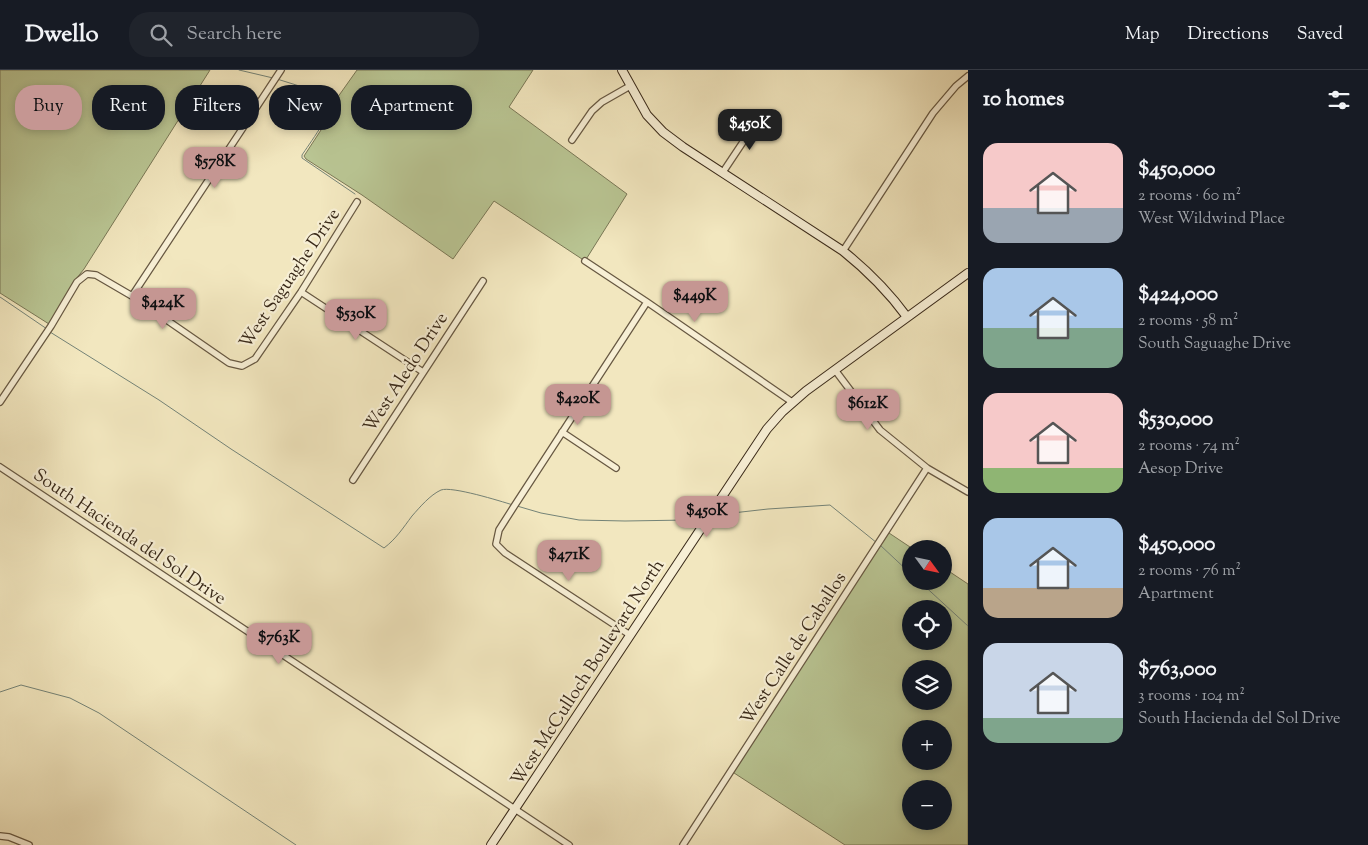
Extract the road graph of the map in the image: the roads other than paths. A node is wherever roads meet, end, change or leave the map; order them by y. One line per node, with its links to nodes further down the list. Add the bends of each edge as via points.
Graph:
1 (281, 70): 14 (street)
2 (622, 70): 4 (main road)
3 (968, 76): 9 (street, via 933,113)
4 (630, 86): 6 (street, via 592,111); 7 (main road, via 647,116 664,132)
5 (759, 118): 7 (street)
6 (572, 140)
7 (723, 172): 9 (main road)
8 (357, 202): 13 (street, West Saguaghe Drive)
9 (843, 251): 16 (main road, via 876,279)
10 (585, 261): 15 (street)
11 (968, 273): 16 (main road, West McCulloch Boulevard North)
12 (483, 280): 18 (street, West Aledo Drive)
13 (300, 292): 14 (street, West Saguaghe Drive, via 255,359 242,366 229,363); 18 (street)
14 (132, 296): 19 (street, via 96,275 87,274 77,282)
15 (648, 302): 20 (street); 21 (street)
16 (907, 317): 17 (main road, West McCulloch Boulevard North)
17 (835, 370): 20 (main road, West McCulloch Boulevard North); 24 (street, via 880,430)
18 (423, 372): 25 (street, West Aledo Drive)
19 (0, 402)
20 (792, 402): 28 (main road, West McCulloch Boulevard North, via 760,438)
21 (562, 432): 23 (street); 28 (street, via 499,530 496,544)
22 (0, 467): 29 (street, South Hacienda del Sol Drive)
23 (616, 468)
24 (927, 468): 27 (street); 34 (street, West Calle de Caballos)
25 (353, 480)
26 (968, 483): 27 (street)
27 (966, 490)
28 (630, 635): 29 (main road, West McCulloch Boulevard North)
29 (515, 809): 32 (main road, West McCulloch Boulevard North); 33 (street, South Hacienda del Sol Drive)
30 (0, 836): 31 (street)
31 (29, 845)
32 (491, 845)
33 (569, 845)
34 (683, 845)

